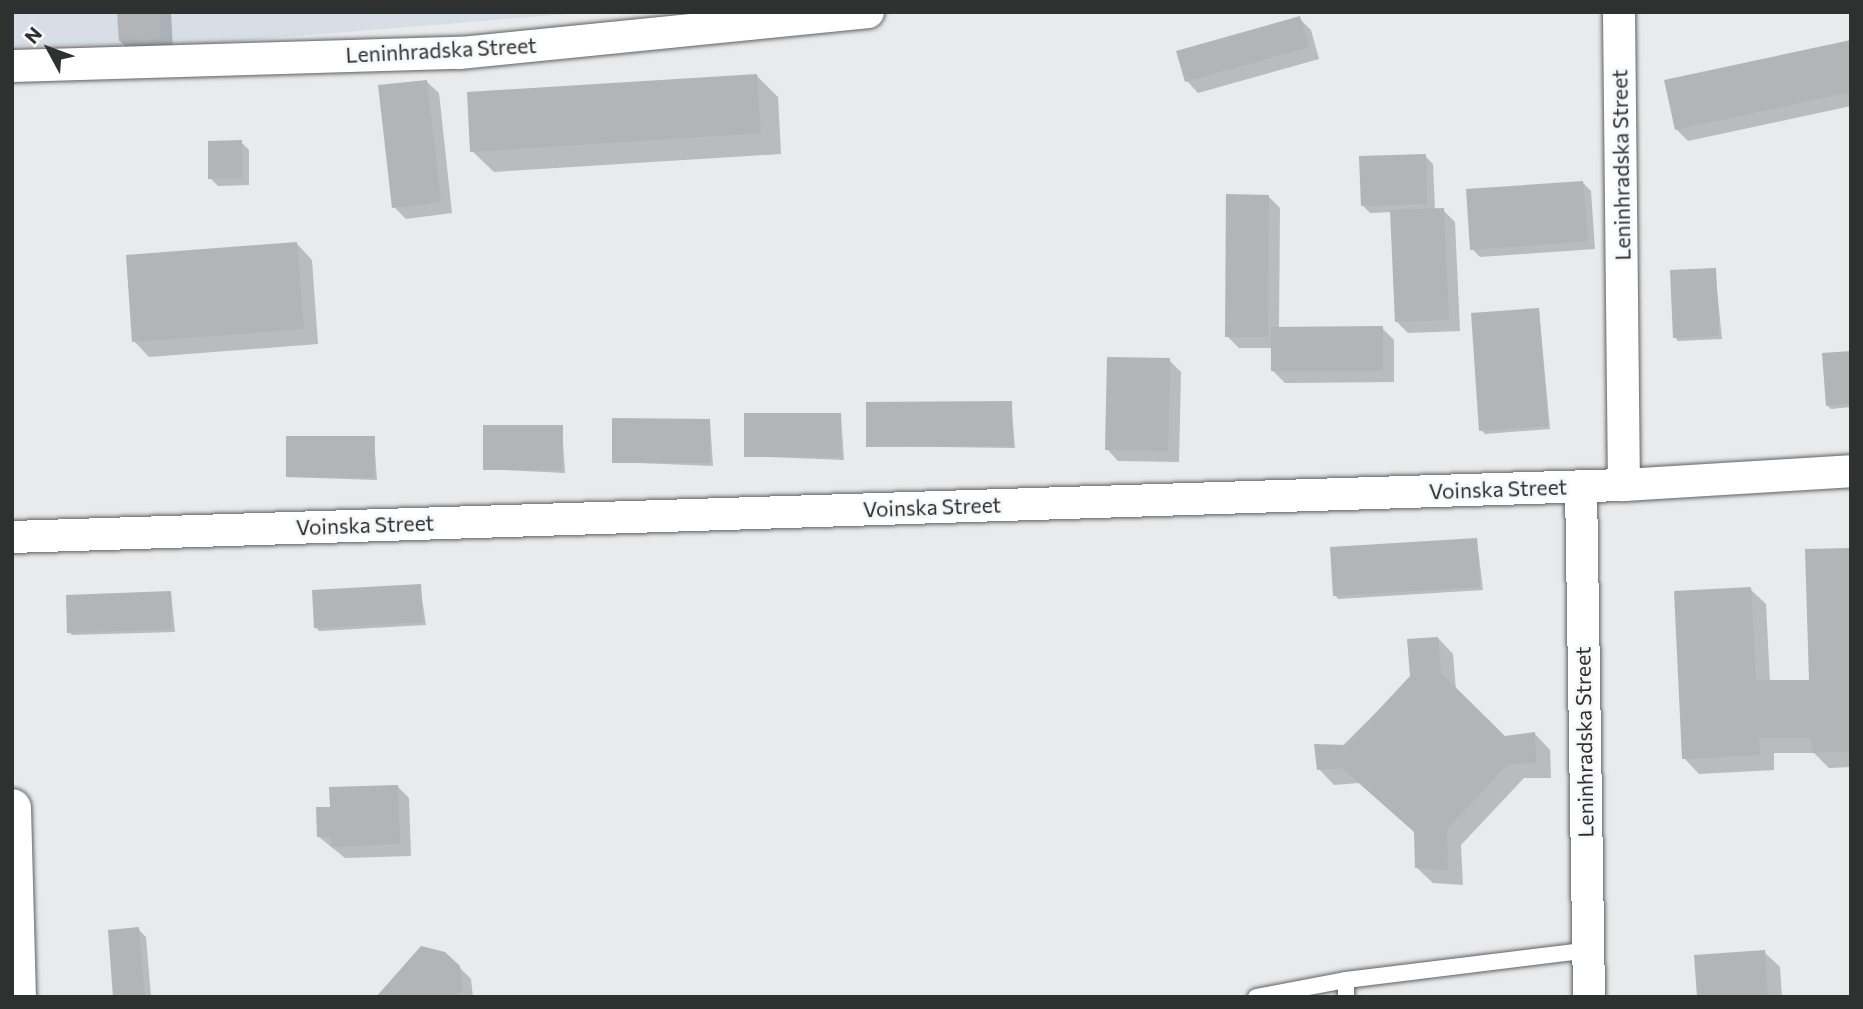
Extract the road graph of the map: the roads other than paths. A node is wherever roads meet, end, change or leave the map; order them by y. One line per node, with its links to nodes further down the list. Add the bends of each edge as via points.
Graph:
1 (868, 12): 3 (street, Leninhradska Street, via 460,52)
2 (1619, 12): 5 (street, Leninhradska Street)
3 (12, 66)
4 (1851, 471): 5 (street, Voinska Street)
5 (1624, 485): 6 (street, Voinska Street)
6 (1581, 486): 7 (street, Voinska Street); 9 (street, Leninhradska Street)
7 (12, 537)
8 (12, 808): 11 (street)
9 (1589, 950): 10 (lane); 14 (street, Leninhradska Street)
10 (1346, 980): 12 (lane); 13 (lane)
11 (17, 997)
12 (1255, 997)
13 (1346, 997)
14 (1589, 997)

